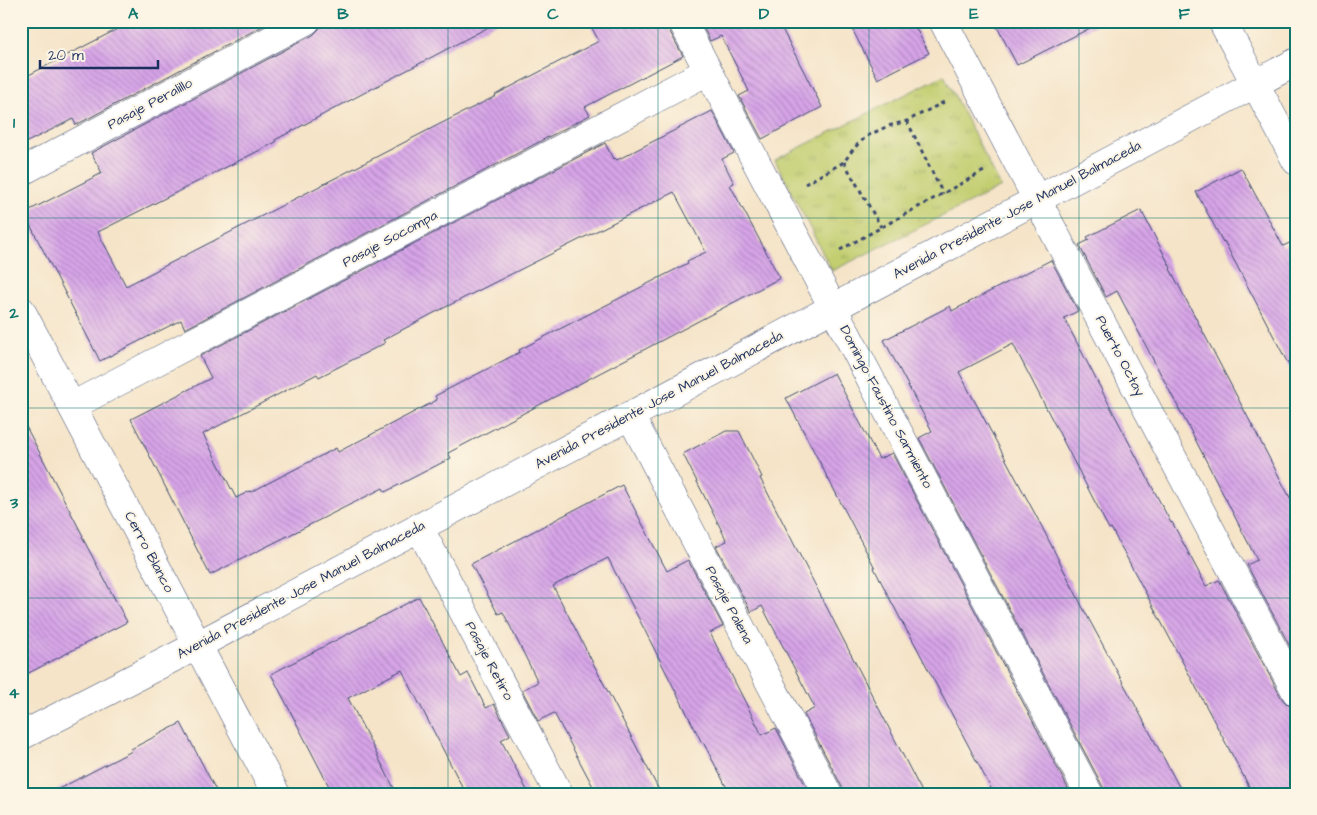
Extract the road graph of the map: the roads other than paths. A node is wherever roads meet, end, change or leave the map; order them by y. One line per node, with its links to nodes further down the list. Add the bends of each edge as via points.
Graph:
1 (306, 21): 9 (street, Pasaje Peralillo)
2 (682, 21): 6 (street, Domingo Faustino Sarmiento)
3 (943, 21): 10 (street, Puerto Octay)
4 (1222, 21): 7 (street)
5 (1296, 62): 7 (street, Avenida Presidente Jose Manuel Balmaceda)
6 (708, 71): 11 (street, Domingo Faustino Sarmiento); 13 (street, Pasaje Socompa)
7 (1255, 83): 8 (street); 10 (street, Avenida Presidente Jose Manuel Balmaceda)
8 (1296, 161)
9 (21, 172)
10 (1037, 199): 11 (street, Avenida Presidente Jose Manuel Balmaceda); 17 (street, Puerto Octay)
11 (834, 308): 14 (street, Avenida Presidente Jose Manuel Balmaceda); 22 (street, Domingo Faustino Sarmiento)
12 (21, 310): 13 (street, Cerro Blanco)
13 (72, 406): 16 (street, Cerro Blanco)
14 (630, 415): 15 (street, Avenida Presidente Jose Manuel Balmaceda); 21 (street, Pasaje Palena)
15 (419, 527): 16 (street, Avenida Presidente Jose Manuel Balmaceda); 20 (street, Pasaje Retiro)
16 (198, 645): 18 (street, Avenida Presidente Jose Manuel Balmaceda); 19 (street, Cerro Blanco)
17 (1296, 692)
18 (21, 736)
19 (276, 794)
20 (559, 794)
21 (828, 794)
22 (1089, 794)

